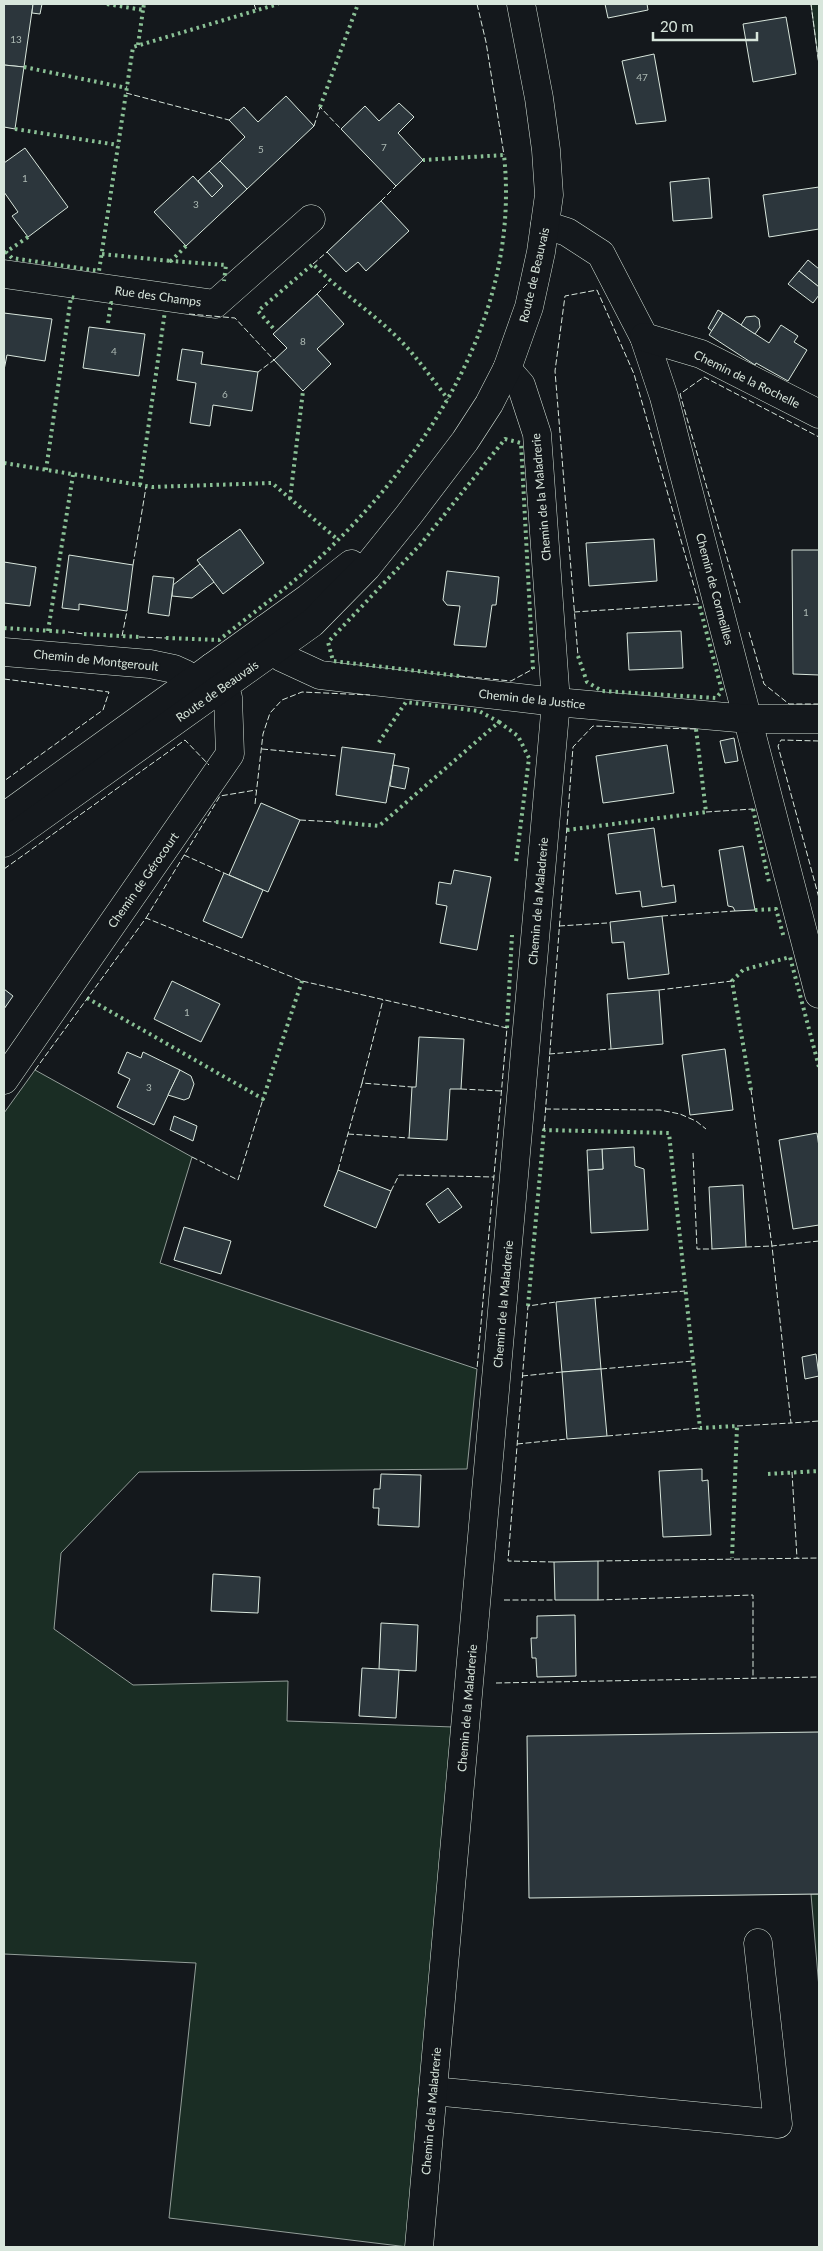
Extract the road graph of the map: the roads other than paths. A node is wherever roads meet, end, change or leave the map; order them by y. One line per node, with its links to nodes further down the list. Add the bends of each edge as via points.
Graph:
1 (521, 4): 3 (street, Route de Beauvais, via 546,150 549,194)
2 (311, 219): 4 (street, Rue des Champs, via 215,304)
3 (546, 224): 5 (street, Chemin de Cormeilles, via 568,232 600,254); 6 (street, Route de Beauvais, via 529,307)
4 (4, 274)
5 (644, 338): 7 (street, Chemin de la Rochelle, via 701,354); 13 (street, Chemin de Cormeilles, via 664,397)
6 (507, 368): 8 (street, Route de Beauvais, via 465,441 408,516 308,598); 11 (street, Chemin de la Maladrerie, via 520,385 537,434)
7 (819, 414)
8 (271, 639): 10 (street, Route de Beauvais); 11 (street, Chemin de la Justice, via 281,657 320,676)
9 (4, 652): 10 (street, Chemin de Montgeroult, via 150,664 174,669)
10 (209, 683): 14 (street, Route de Beauvais); 15 (street, Route de Beauvais); 17 (street, Chemin de Gérocourt, via 228,697 230,754)
11 (556, 702): 13 (street, Chemin de la Justice); 19 (street, Chemin de la Maladrerie)
12 (819, 718): 13 (street, Chemin de la Justice)
13 (749, 719): 16 (street, Chemin de Cormeilles)
14 (4, 817)
15 (4, 842)
16 (819, 994)
17 (4, 1080)
18 (758, 1943): 19 (street, via 778,2124)
19 (433, 2091): 20 (street, Chemin de la Maladrerie)
20 (419, 2247)

